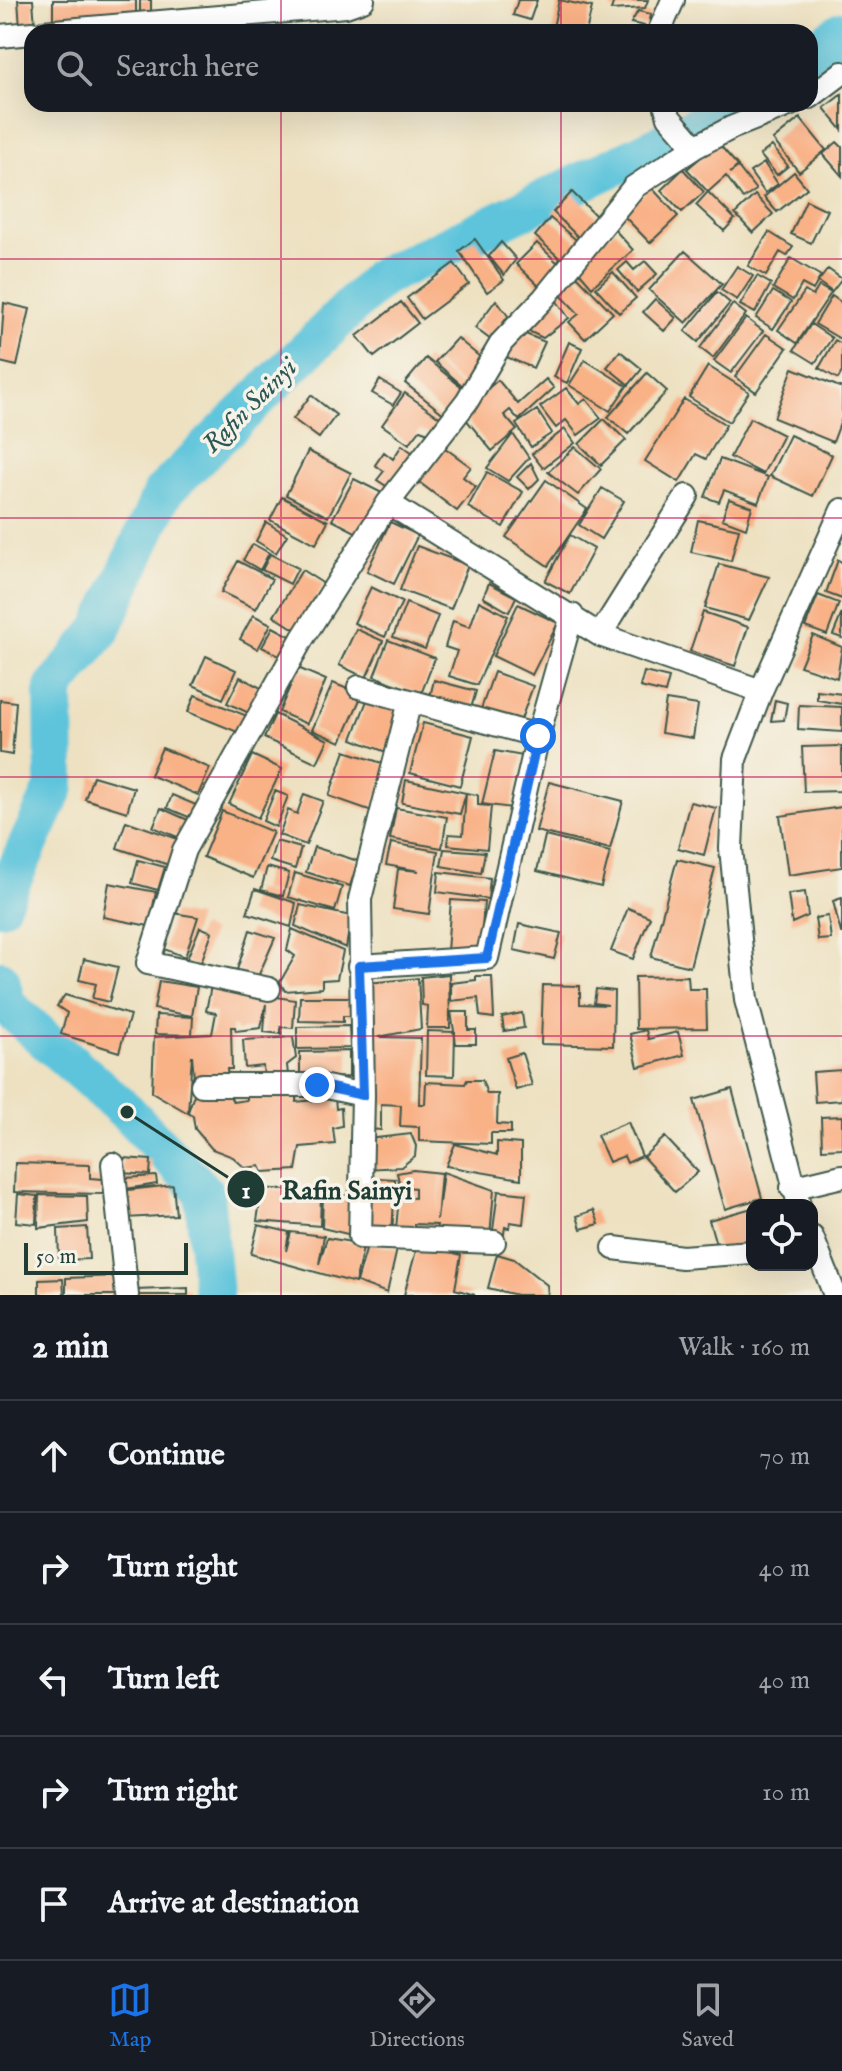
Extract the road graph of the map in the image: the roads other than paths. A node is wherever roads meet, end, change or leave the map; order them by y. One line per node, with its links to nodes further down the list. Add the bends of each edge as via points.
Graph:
1 (363, 0): 3 (street, via 346,6)
2 (673, 0): 5 (street)
3 (256, 6): 4 (street)
4 (109, 24)
5 (662, 24)
6 (24, 34): 7 (street)
7 (0, 36)
8 (842, 73): 9 (street)
9 (818, 91)
10 (667, 112): 12 (street)
11 (773, 112): 12 (street)
12 (695, 147): 14 (street, via 634,187 502,342 467,401)
13 (687, 496): 17 (street)
14 (388, 503): 16 (street); 23 (street, via 302,639 184,850 148,963)
15 (842, 510): 19 (street)
16 (572, 615): 17 (street); 21 (street)
17 (600, 635): 19 (street)
18 (359, 687): 20 (street)
19 (761, 691): 28 (street, via 735,759 731,848 746,1000)
20 (410, 701): 21 (street); 22 (street, via 360,899)
21 (538, 736): 22 (street, via 487,958)
22 (359, 966): 25 (street)
23 (269, 989)
24 (202, 1085): 25 (street, via 317,1085)
25 (363, 1095): 29 (street, via 360,1237)
26 (113, 1164): 33 (street)
27 (842, 1176): 28 (street)
28 (796, 1197)
29 (494, 1242)
30 (614, 1248): 31 (street, via 682,1257)
31 (746, 1252)
32 (818, 1254): 34 (street)
33 (127, 1295)
34 (835, 1295)

